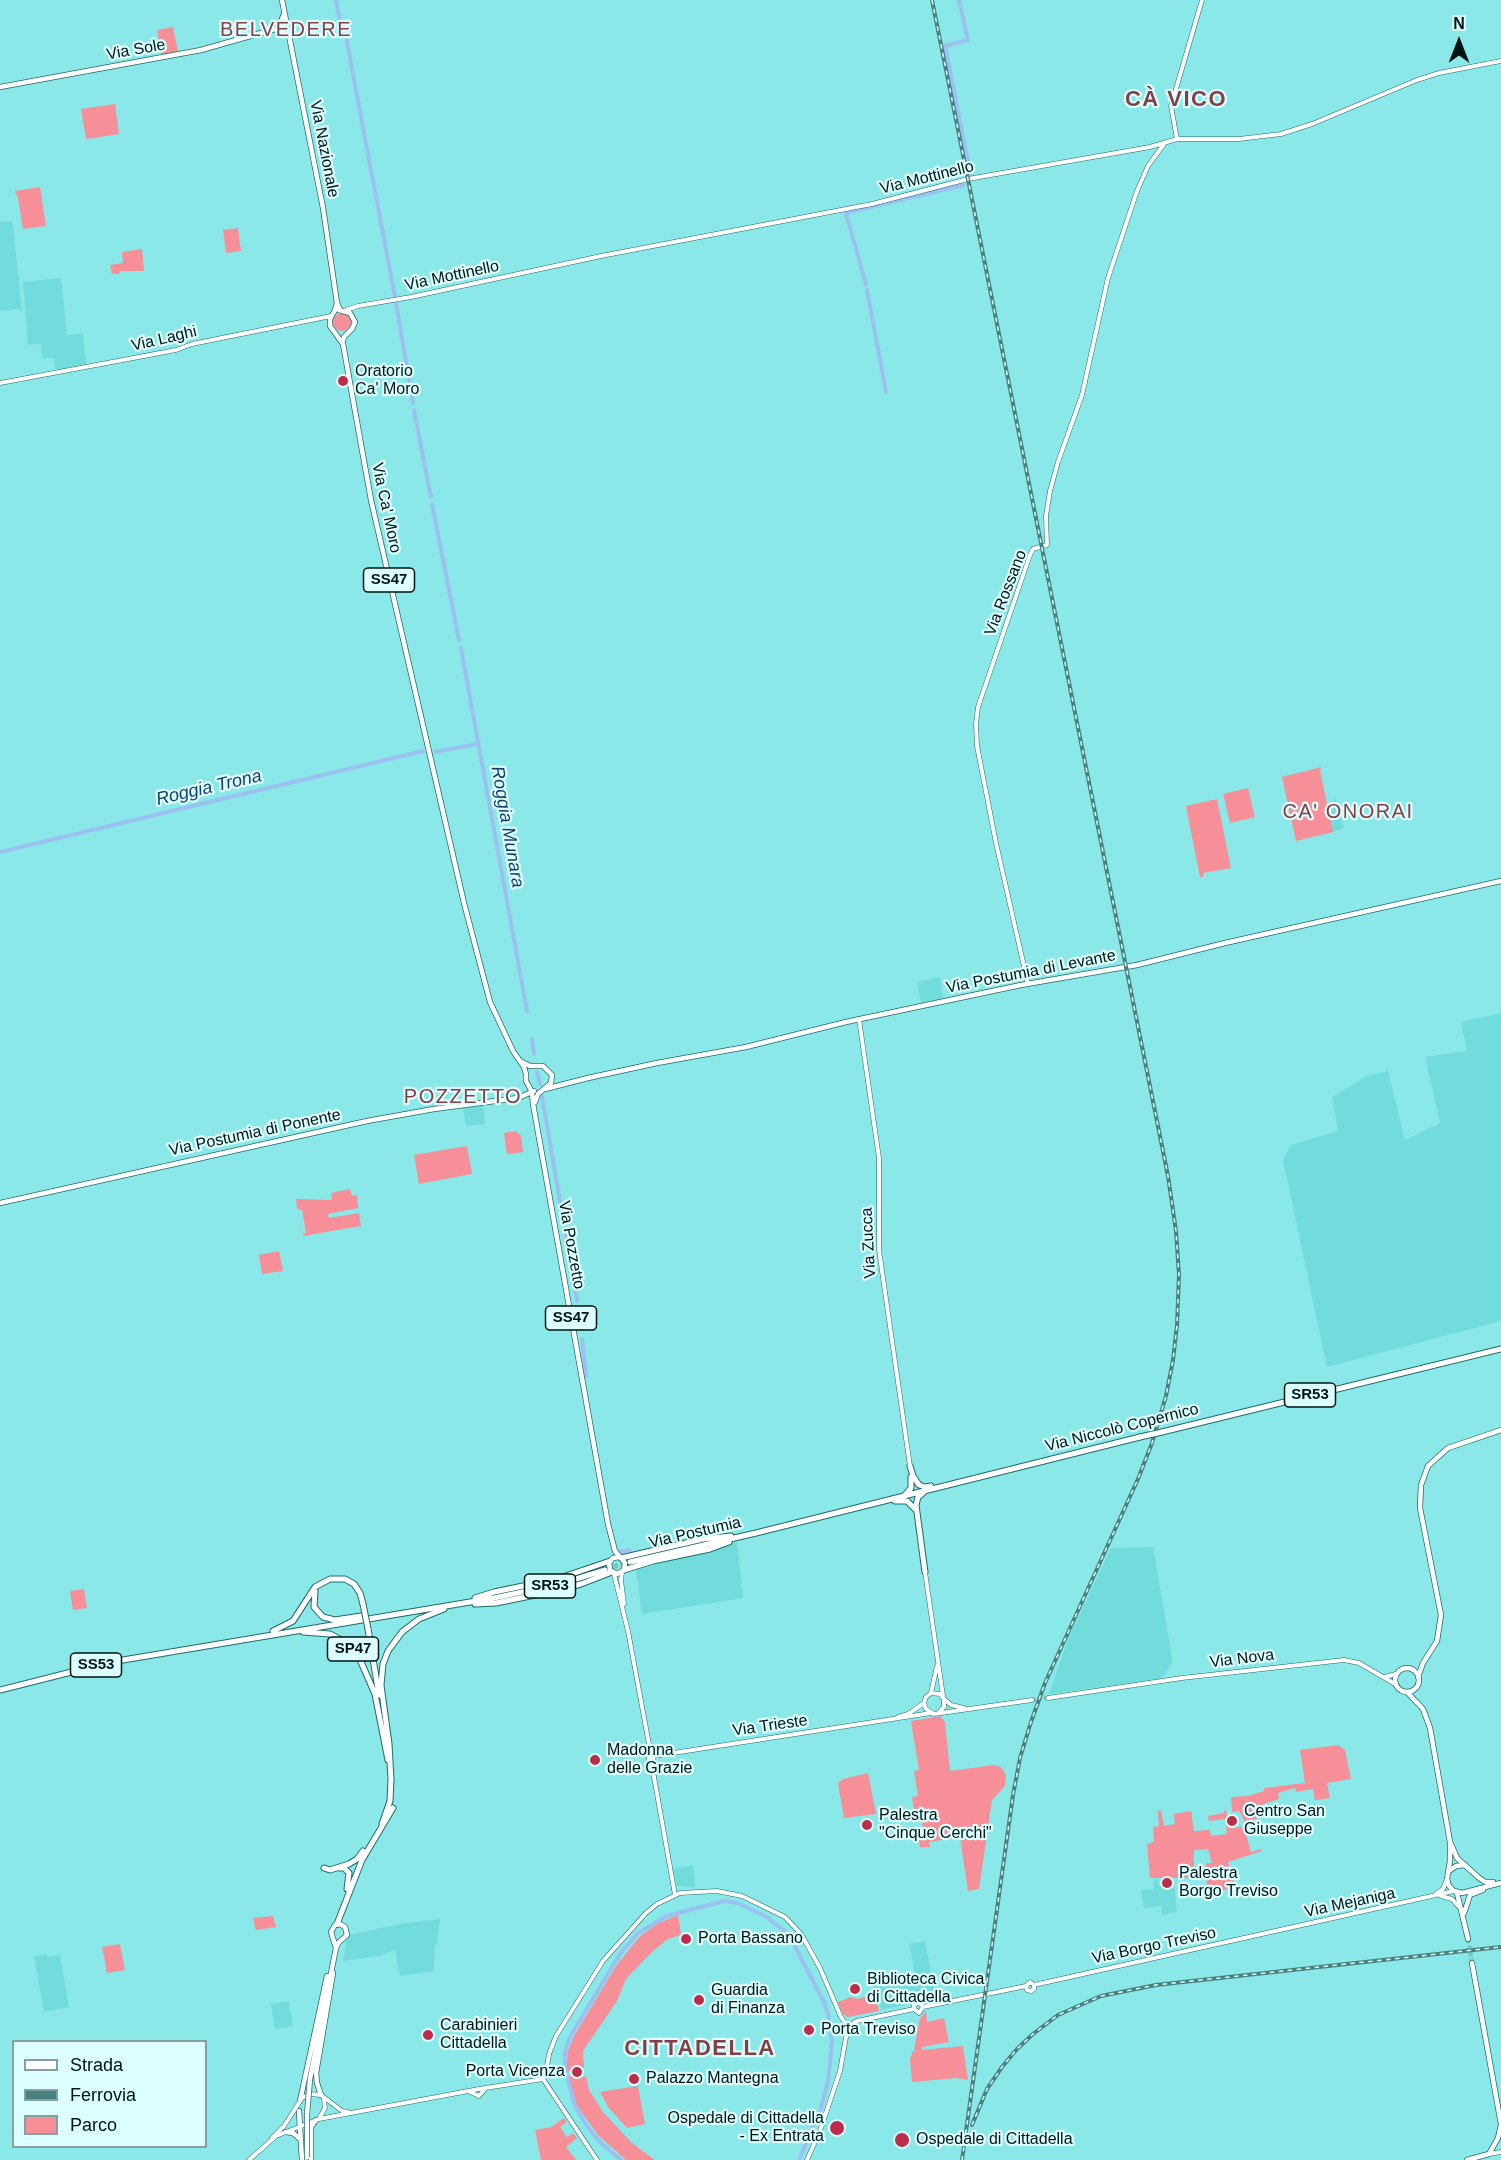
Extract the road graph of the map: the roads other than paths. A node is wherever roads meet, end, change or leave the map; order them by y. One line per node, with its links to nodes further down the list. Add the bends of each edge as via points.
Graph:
1 (282, 0): 3 (main road, Via Nazionale)
2 (1202, 0): 9 (street, via 1171,106)
3 (285, 12): 4 (main road, Via Nazionale); 5 (main road)
4 (287, 26): 5 (main road, Via Sole); 6 (main road, Via Nazionale)
5 (278, 28): 6 (main road); 8 (main road, Via Sole, via 201,50)
6 (290, 37): 14 (main road, Via Nazionale, via 327,229)
7 (1501, 61): 9 (street, Via Mottinello, via 1417,80 1295,130 1239,139)
8 (0, 87)
9 (1177, 139): 10 (street, Via Mottinello)
10 (1165, 143): 11 (street, Via Mottinello); 13 (street, Via Rossano)
11 (1158, 145): 12 (street, Via Mottinello); 13 (street, Via Rossano)
12 (1150, 147): 13 (street); 15 (street, Via Mottinello, via 968,179 872,204)
13 (1154, 157): 27 (street, Via Rossano, via 1137,191 1108,278 1082,395 1050,491 1047,545 1033,549 1030,555 978,707 981,766)
14 (337, 303): 16 (main road, Via Nazionale); 17 (main road, Via Nazionale)
15 (354, 308): 16 (street, Via Mottinello); 18 (street)
16 (343, 310): 17 (main road); 18 (main road)
17 (333, 314): 19 (street, Via Laghi); 20 (main road)
18 (352, 314): 22 (main road, Via Ca' Moro / SS47, via 354,325)
19 (322, 318): 20 (street); 24 (street, Via Laghi)
20 (330, 326): 21 (main road, Via Ca' Moro / SS47)
21 (335, 333): 22 (main road); 23 (main road, Via Ca' Moro / SS47)
22 (346, 334): 23 (main road, Via Ca' Moro / SS47)
23 (343, 344): 25 (main road, Via Ca' Moro / SS47, via 371,500)
24 (0, 383)
25 (443, 815): 29 (main road, Via Pozzetto / SS47, via 486,989)
26 (1501, 881): 27 (main road, Via Postumia di Levante, via 1137,965)
27 (1029, 984): 28 (main road, Via Postumia di Levante)
28 (859, 1019): 33 (main road, Via Postumia di Levante); 41 (street, Via Zucca, via 879,1158 879,1250)
29 (519, 1060): 30 (main road); 31 (main road, Via Pozzetto / SS47)
30 (533, 1066): 31 (main road); 32 (main road, via 547,1068)
31 (526, 1074): 34 (main road, Via Pozzetto / SS47)
32 (552, 1079): 33 (main road); 34 (main road, Via Pozzetto / SS47)
33 (565, 1084): 34 (main road, Via Postumia di Levante)
34 (535, 1089): 35 (main road); 36 (main road, Via Pozzetto / SS47); 37 (main road, Via Pozzetto / SS47)
35 (520, 1097): 36 (main road, Via Postumia di Ponente); 38 (main road, Via Postumia di Ponente, via 367,1121)
36 (533, 1104): 37 (main road, Via Pozzetto / SS47)
37 (535, 1111): 47 (main road, Via Pozzetto / SS47)
38 (0, 1203)
39 (1501, 1347): 42 (highway, Via Niccolò Copernico / SR53, bridge)
40 (1501, 1430): 64 (main road, Via Nova, via 1448,1448 1428,1466 1421,1485 1420,1508 1441,1615 1437,1641)
41 (910, 1466): 42 (highway, via 914,1480 921,1486); 44 (highway, via 911,1488)
42 (962, 1481): 43 (highway, Via Niccolò Copernico / SR53)
43 (925, 1491): 44 (highway, Via Niccolò Copernico / SR53); 46 (highway, via 917,1499)
44 (901, 1497): 45 (highway, Via Niccolò Copernico / SR53)
45 (867, 1505): 46 (highway, via 907,1501); 48 (highway, Via Niccolò Copernico / SR53)
46 (917, 1516): 55 (highway)
47 (608, 1524): 50 (main road, Via Pozzetto / SS47); 51 (main road, Via Pozzetto / SS47)
48 (766, 1530): 49 (highway, Via Postumia / SR53)
49 (756, 1533): 50 (highway, via 703,1539); 52 (highway, Via Postumia / SR53); 54 (highway)
50 (620, 1557): 51 (main road); 54 (main road, SS47, via 625,1563)
51 (610, 1561): 56 (main road, SS47); 59 (highway)
52 (630, 1562)
53 (605, 1570): 58 (highway, SR53)
54 (623, 1571): 56 (main road); 61 (street)
55 (925, 1572): 65 (street)
56 (613, 1573): 59 (highway, via 533,1596); 61 (street)
57 (321, 1583): 60 (highway, SP47, via 313,1603 319,1614 327,1618); 63 (highway, via 288,1625); 85 (highway, SP47, bridge, via 338,1578 350,1581 360,1593)
58 (494, 1598): 59 (highway, SS53)
59 (462, 1604): 60 (highway, SS53); 85 (highway, SP47, via 413,1623 396,1638 386,1656 381,1685)
60 (412, 1611): 62 (highway, SS53)
61 (626, 1620): 84 (street)
62 (230, 1641): 63 (highway, SS53); 85 (highway, SP47, via 313,1631 330,1634 350,1645 362,1661 375,1694)
63 (194, 1647): 72 (highway, SS53, via 78,1669)
64 (1427, 1657): 66 (main road); 69 (main road, Via Nova)
65 (938, 1660): 74 (street); 75 (street)
66 (1411, 1669): 67 (main road); 69 (main road)
67 (1396, 1674): 68 (street); 70 (main road)
68 (1384, 1677): 70 (street, Via Nova); 76 (street, Via Nova, via 1359,1663 1344,1660)
69 (1418, 1677): 71 (main road, Via Nova)
70 (1395, 1684): 73 (main road, Via Nova)
71 (1416, 1687): 73 (main road); 79 (main road, Via Nova)
72 (0, 1690)
73 (1407, 1692): 79 (main road, Via Nova)
74 (931, 1693): 75 (street); 78 (street)
75 (944, 1698): 80 (street, via 960,1708); 82 (street, via 944,1707)
76 (1048, 1698)
77 (1032, 1700): 80 (street)
78 (924, 1703): 81 (street); 83 (street, Via Trieste)
79 (1421, 1706): 88 (main road, Via Nova, via 1429,1721)
80 (980, 1708): 82 (street)
81 (931, 1713): 82 (street); 83 (street, Via Trieste)
82 (938, 1713)
83 (890, 1721): 84 (street, Via Trieste)
84 (652, 1757): 98 (street)
85 (391, 1771): 87 (highway, SP47, via 390,1801)
86 (393, 1808): 87 (highway)
87 (381, 1826): 91 (highway, via 357,1859); 101 (highway, SP47)
88 (1450, 1842): 89 (main road, Via Nova); 92 (main road, Via Nova)
89 (1465, 1865): 92 (main road); 93 (main road)
90 (324, 1868): 91 (highway)
91 (336, 1868): 101 (highway, via 349,1873)
92 (1449, 1872): 94 (main road)
93 (1474, 1874): 95 (main road, via 1485,1882); 96 (main road, via 1475,1881)
94 (1447, 1879): 97 (main road); 100 (street, via 1443,1889)
95 (1500, 1883): 96 (main road, Via Mejaniga); 102 (main road, via 1470,1895)
96 (1468, 1891): 97 (main road, Via Mejaniga); 102 (main road)
97 (1455, 1892): 99 (street, Via Mejaniga); 102 (main road)
98 (675, 1895): 111 (street, via 734,1894 785,1917 811,1951); 114 (street, via 646,1913 603,1961 556,2036)
99 (1438, 1896): 100 (street, Via Mejaniga); 102 (street, via 1452,1899)
100 (1427, 1899): 104 (street, Via Mejaniga)
101 (346, 1902): 103 (highway, SP47)
102 (1463, 1913): 106 (main road)
103 (340, 1925): 105 (main road, SP47, via 331,1929); 107 (main road, SP47, via 347,1935)
104 (1278, 1930): 112 (street, Via Borgo Treviso, via 1034,1985 1031,1991 1026,1986 923,2007 917,2003 914,2009)
105 (334, 1939): 107 (main road); 108 (main road, SP47)
106 (1468, 1939)
107 (341, 1940): 108 (main road, SP47)
108 (336, 1948): 110 (main road, SP47); 116 (main road)
109 (1472, 1963): 120 (main road)
110 (332, 1965): 115 (main road, via 316,2076); 128 (main road, SP47, bridge, via 310,2079)
111 (844, 2020): 112 (street, Via Borgo Treviso); 113 (street)
112 (856, 2022): 113 (street, Via Borgo Treviso)
113 (848, 2026): 131 (street, via 840,2071)
114 (545, 2080): 118 (street); 130 (street)
115 (322, 2097): 116 (street, via 310,2094); 118 (street, via 342,2111); 119 (street, via 324,2112)
116 (299, 2102): 117 (street); 125 (street)
117 (299, 2111): 119 (street, via 303,2118); 121 (main road)
118 (353, 2113): 119 (street)
119 (315, 2120): 121 (street); 128 (main road, via 310,2127)
120 (1501, 2125): 124 (main road)
121 (299, 2126): 122 (street); 123 (main road)
122 (286, 2132): 123 (main road); 125 (street)
123 (300, 2139): 128 (main road)
124 (1498, 2139): 126 (street); 127 (main road)
125 (267, 2143): 129 (street)
126 (1501, 2152): 127 (street)
127 (1489, 2154): 132 (main road)
128 (307, 2159)
129 (249, 2160)
130 (597, 2160)
131 (807, 2160)
132 (1467, 2160)

